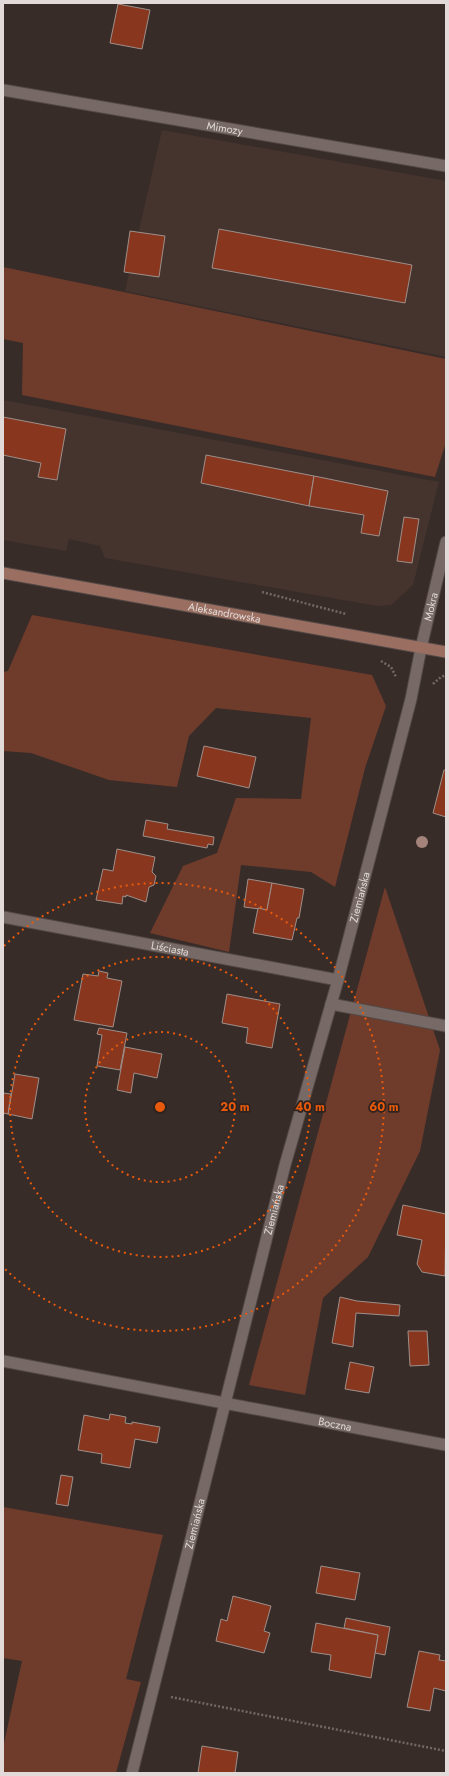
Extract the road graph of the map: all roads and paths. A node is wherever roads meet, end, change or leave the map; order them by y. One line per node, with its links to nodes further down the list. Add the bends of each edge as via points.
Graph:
1 (3, 90): 2 (street, Mimozy)
2 (446, 166)
3 (446, 542): 7 (street, Mokra)
4 (3, 574): 7 (main road, Aleksandrowska)
5 (262, 592): 6 (path)
6 (349, 614)
7 (421, 648): 8 (main road, Aleksandrowska); 12 (street, Ziemiańska, via 411,699)
8 (446, 652)
9 (376, 660): 10 (path, via 392,667)
10 (396, 680)
11 (3, 917): 12 (street, Liściasta)
12 (338, 980): 13 (street, Ziemiańska)
13 (331, 1004): 14 (street); 16 (street, Ziemiańska, via 285,1165)
14 (446, 1026)
15 (3, 1361): 16 (street, Boczna)
16 (224, 1403): 17 (street, Boczna); 18 (street, Ziemiańska)
17 (446, 1445)
18 (152, 1693): 19 (path); 20 (street, Ziemiańska)
19 (446, 1751)
20 (132, 1773)

